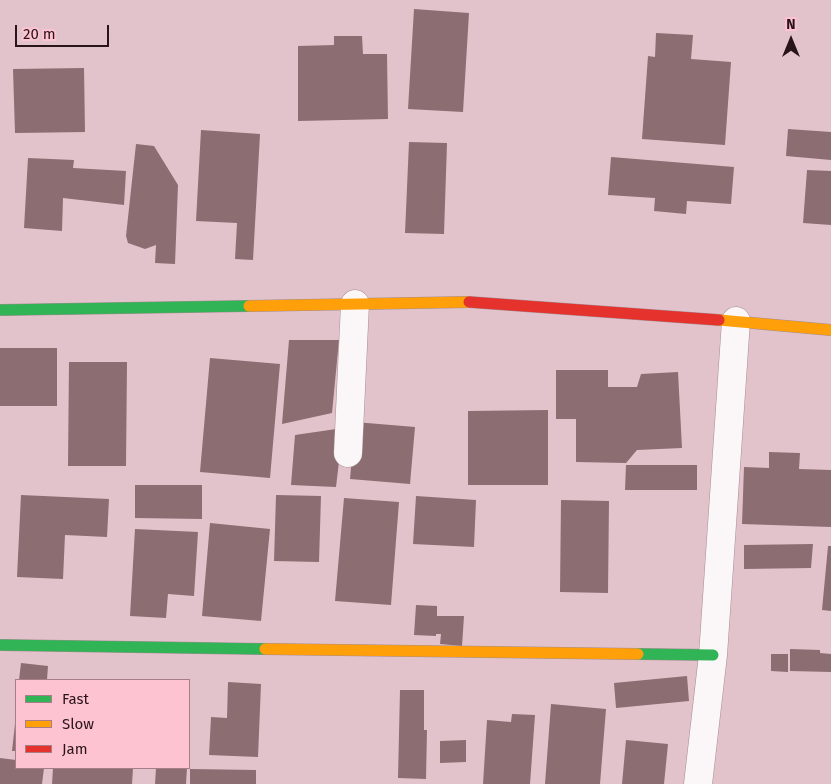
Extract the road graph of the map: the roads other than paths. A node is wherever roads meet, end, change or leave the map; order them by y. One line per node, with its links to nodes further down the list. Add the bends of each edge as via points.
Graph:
1 (354, 304): 2 (street); 3 (street, via 473,302); 5 (street)
2 (0, 310)
3 (736, 321): 4 (street); 7 (street)
4 (831, 330)
5 (348, 453)
6 (0, 645): 7 (street)
7 (712, 656): 8 (street)
8 (698, 784)

